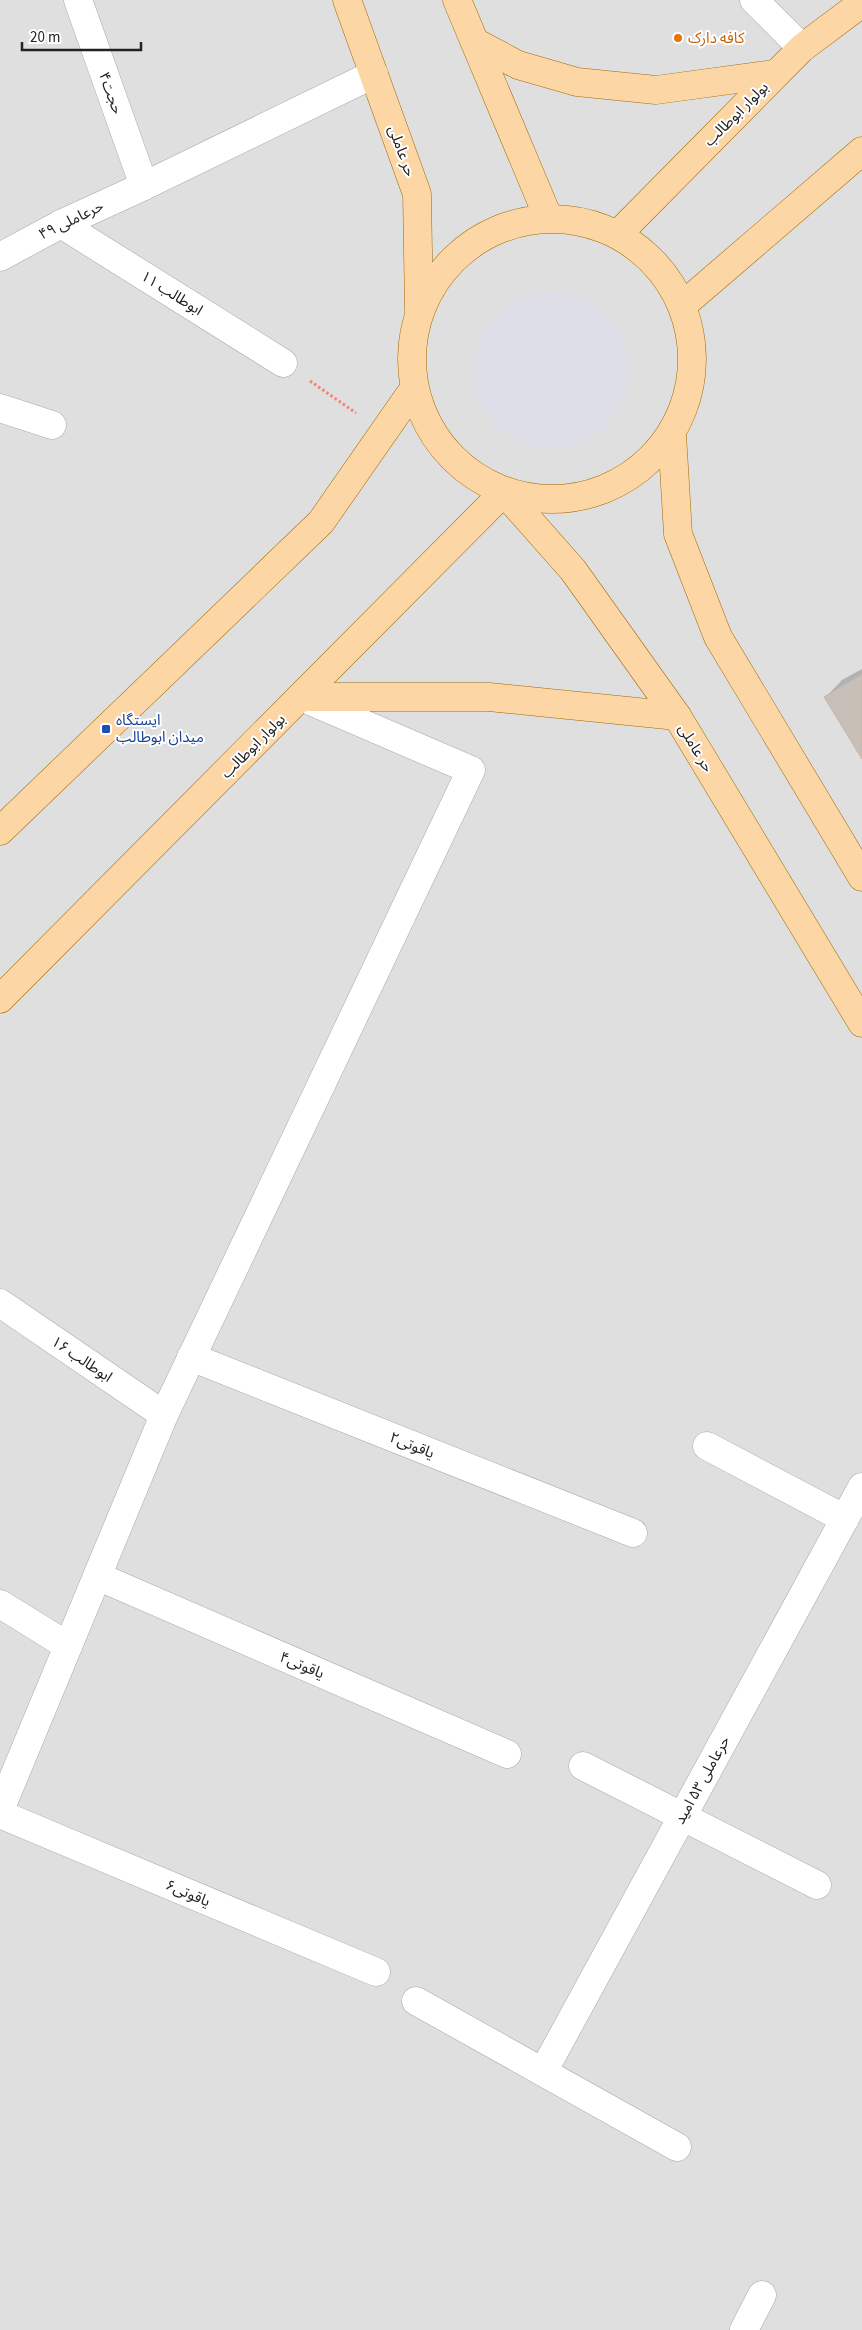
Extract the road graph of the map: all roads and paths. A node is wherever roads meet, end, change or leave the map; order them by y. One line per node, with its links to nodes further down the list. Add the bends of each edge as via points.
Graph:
1 (78, 0): 11 (street, حجت۴)
2 (347, 0): 8 (main road, حر عاملی)
3 (457, 0): 6 (main road)
4 (754, 0): 7 (street)
5 (862, 3): 7 (main road, بولوار ابوطالب)
6 (475, 42): 9 (main road, via 518,64 576,82 656,90); 12 (main road)
7 (802, 48): 9 (main road, بولوار ابوطالب)
8 (374, 74): 11 (street, حرعاملی ۴۹); 17 (main road, حر عاملی, via 417,194)
9 (775, 74): 14 (main road, بولوار ابوطالب)
10 (862, 150): 16 (main road)
11 (144, 186): 13 (street, حرعاملی ۴۹)
12 (548, 217): 14 (main road); 17 (main road, via 494,230 448,262)
13 (61, 224): 15 (street, حرعاملی ۴۹); 18 (street, ابوطالب ۱۱)
14 (618, 234): 16 (main road, via 657,264)
15 (0, 257)
16 (683, 305): 23 (main road, via 694,349 690,394)
17 (419, 310): 19 (main road, حر عاملی)
18 (283, 363): 22 (path)
19 (413, 390): 22 (main road); 24 (main road, via 431,433 462,469)
20 (0, 408): 21 (street)
21 (52, 425)
22 (384, 432): 27 (main road, via 320,522)
23 (672, 434): 24 (main road, via 627,480 567,500); 28 (main road, via 678,534 718,638)
24 (504, 492): 25 (main road, بولوار ابوطالب); 26 (main road, حر عاملی, via 573,570)
25 (301, 697): 26 (main road, via 490,696); 29 (main road, بولوار ابوطالب); 32 (street, via 471,770)
26 (677, 716): 30 (main road, حر عاملی)
27 (0, 831)
28 (862, 877)
29 (0, 999)
30 (862, 1023)
31 (0, 1303): 33 (street, ابوطالب ۱۶)
32 (191, 1357): 33 (street); 37 (street, یاقوتی۲)
33 (164, 1415): 38 (street)
34 (708, 1446): 36 (street)
35 (862, 1487): 36 (street, حرعاملی ۵۳ امید)
36 (844, 1519): 45 (street, حرعاملی ۵۳ امید)
37 (633, 1533)
38 (97, 1576): 40 (street); 41 (street, یاقوتی۴)
39 (0, 1604): 40 (street)
40 (68, 1646): 43 (street)
41 (507, 1754)
42 (583, 1766): 45 (street)
43 (0, 1810)
44 (0, 1814): 47 (street, یاقوتی۶)
45 (683, 1816): 46 (street); 49 (street, حرعاملی ۵۳ امید)
46 (817, 1885)
47 (376, 1972)
48 (416, 2001): 49 (street)
49 (543, 2072): 50 (street)
50 (677, 2147)
51 (762, 2295): 52 (street)
52 (744, 2330)

